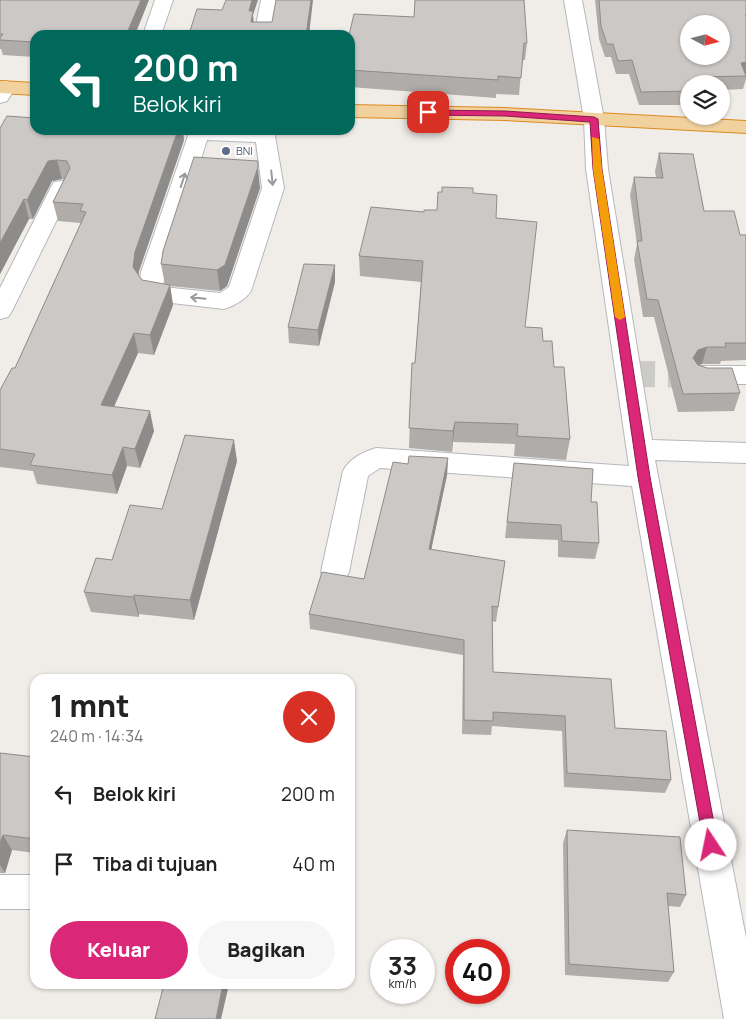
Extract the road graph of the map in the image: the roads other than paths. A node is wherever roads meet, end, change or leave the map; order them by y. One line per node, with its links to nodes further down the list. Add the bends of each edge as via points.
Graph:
1 (164, 0): 4 (street)
2 (270, 0): 5 (street)
3 (574, 0): 9 (street)
4 (154, 30)
5 (264, 30)
6 (30, 89): 7 (highway)
7 (2, 90)
8 (355, 111): 9 (highway)
9 (594, 119): 10 (highway); 18 (street, via 597,169)
10 (746, 127)
11 (198, 135): 12 (street, one-way to 11, via 273,188 239,291 224,301 158,294 151,287)
12 (266, 135)
13 (62, 187): 14 (street)
14 (0, 311)
15 (702, 375): 16 (street)
16 (746, 375)
17 (746, 453): 18 (street)
18 (642, 464): 19 (street, via 376,458 356,471); 22 (street)
19 (335, 572)
20 (0, 892): 21 (street)
21 (30, 892)
22 (743, 1019)

